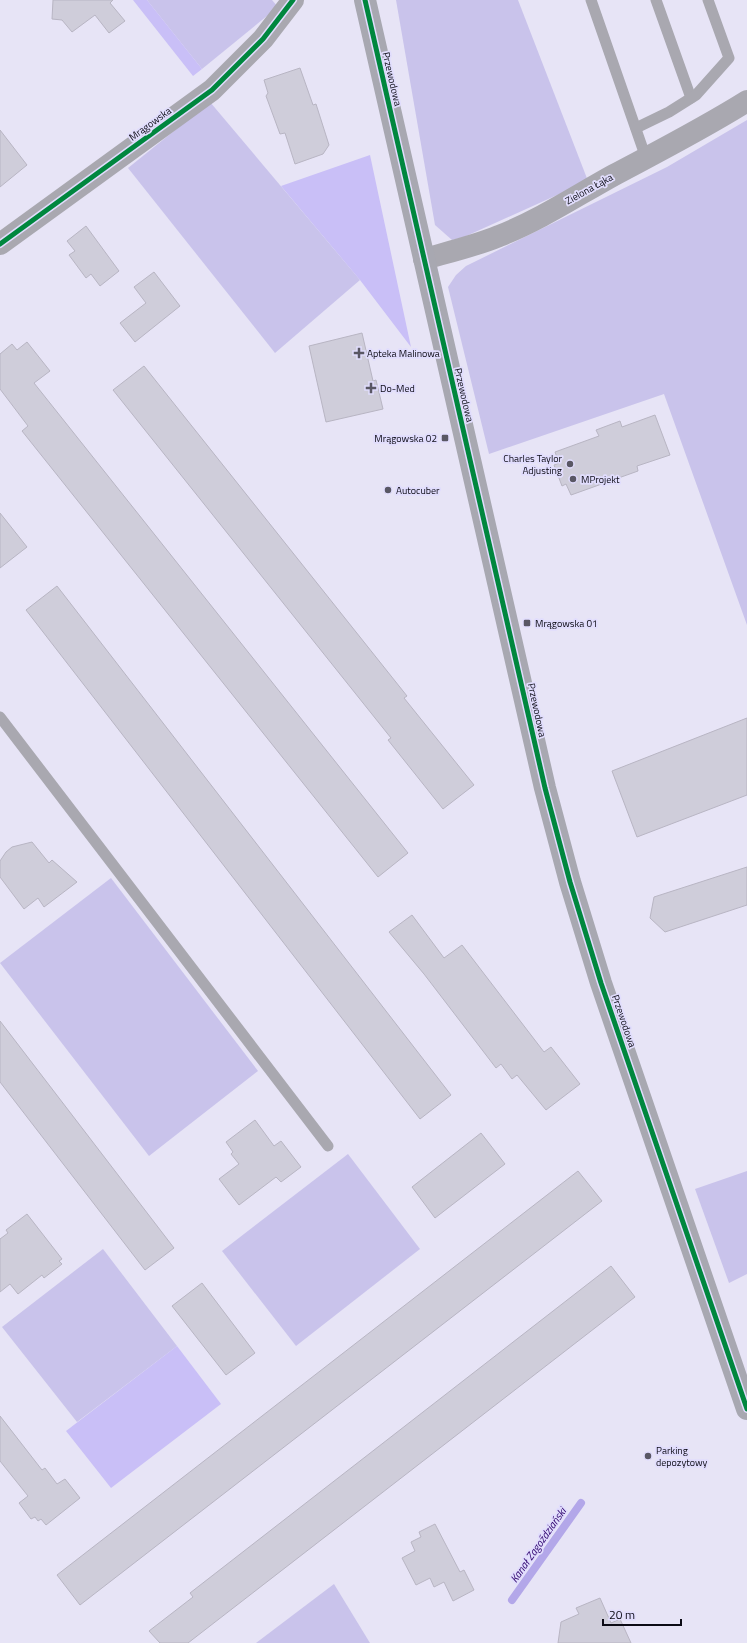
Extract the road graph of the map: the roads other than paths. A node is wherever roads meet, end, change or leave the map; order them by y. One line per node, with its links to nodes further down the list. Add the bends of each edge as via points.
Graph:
1 (293, 0): 10 (street, Mrągowska, via 263,39 212,90)
2 (364, 0): 11 (street, Przewodowa)
3 (591, 0): 8 (lane)
4 (656, 0): 6 (lane)
5 (708, 0): 6 (lane, via 729,58)
6 (691, 98): 8 (lane)
7 (747, 101): 9 (street, Zielona Łąka, via 707,126)
8 (636, 128): 9 (lane)
9 (646, 158): 11 (street, Zielona Łąka, via 500,236)
10 (0, 244)
11 (424, 258): 14 (street, Przewodowa, via 545,788 570,882 601,983)
12 (0, 717): 13 (lane)
13 (328, 1146)
14 (747, 1409)

